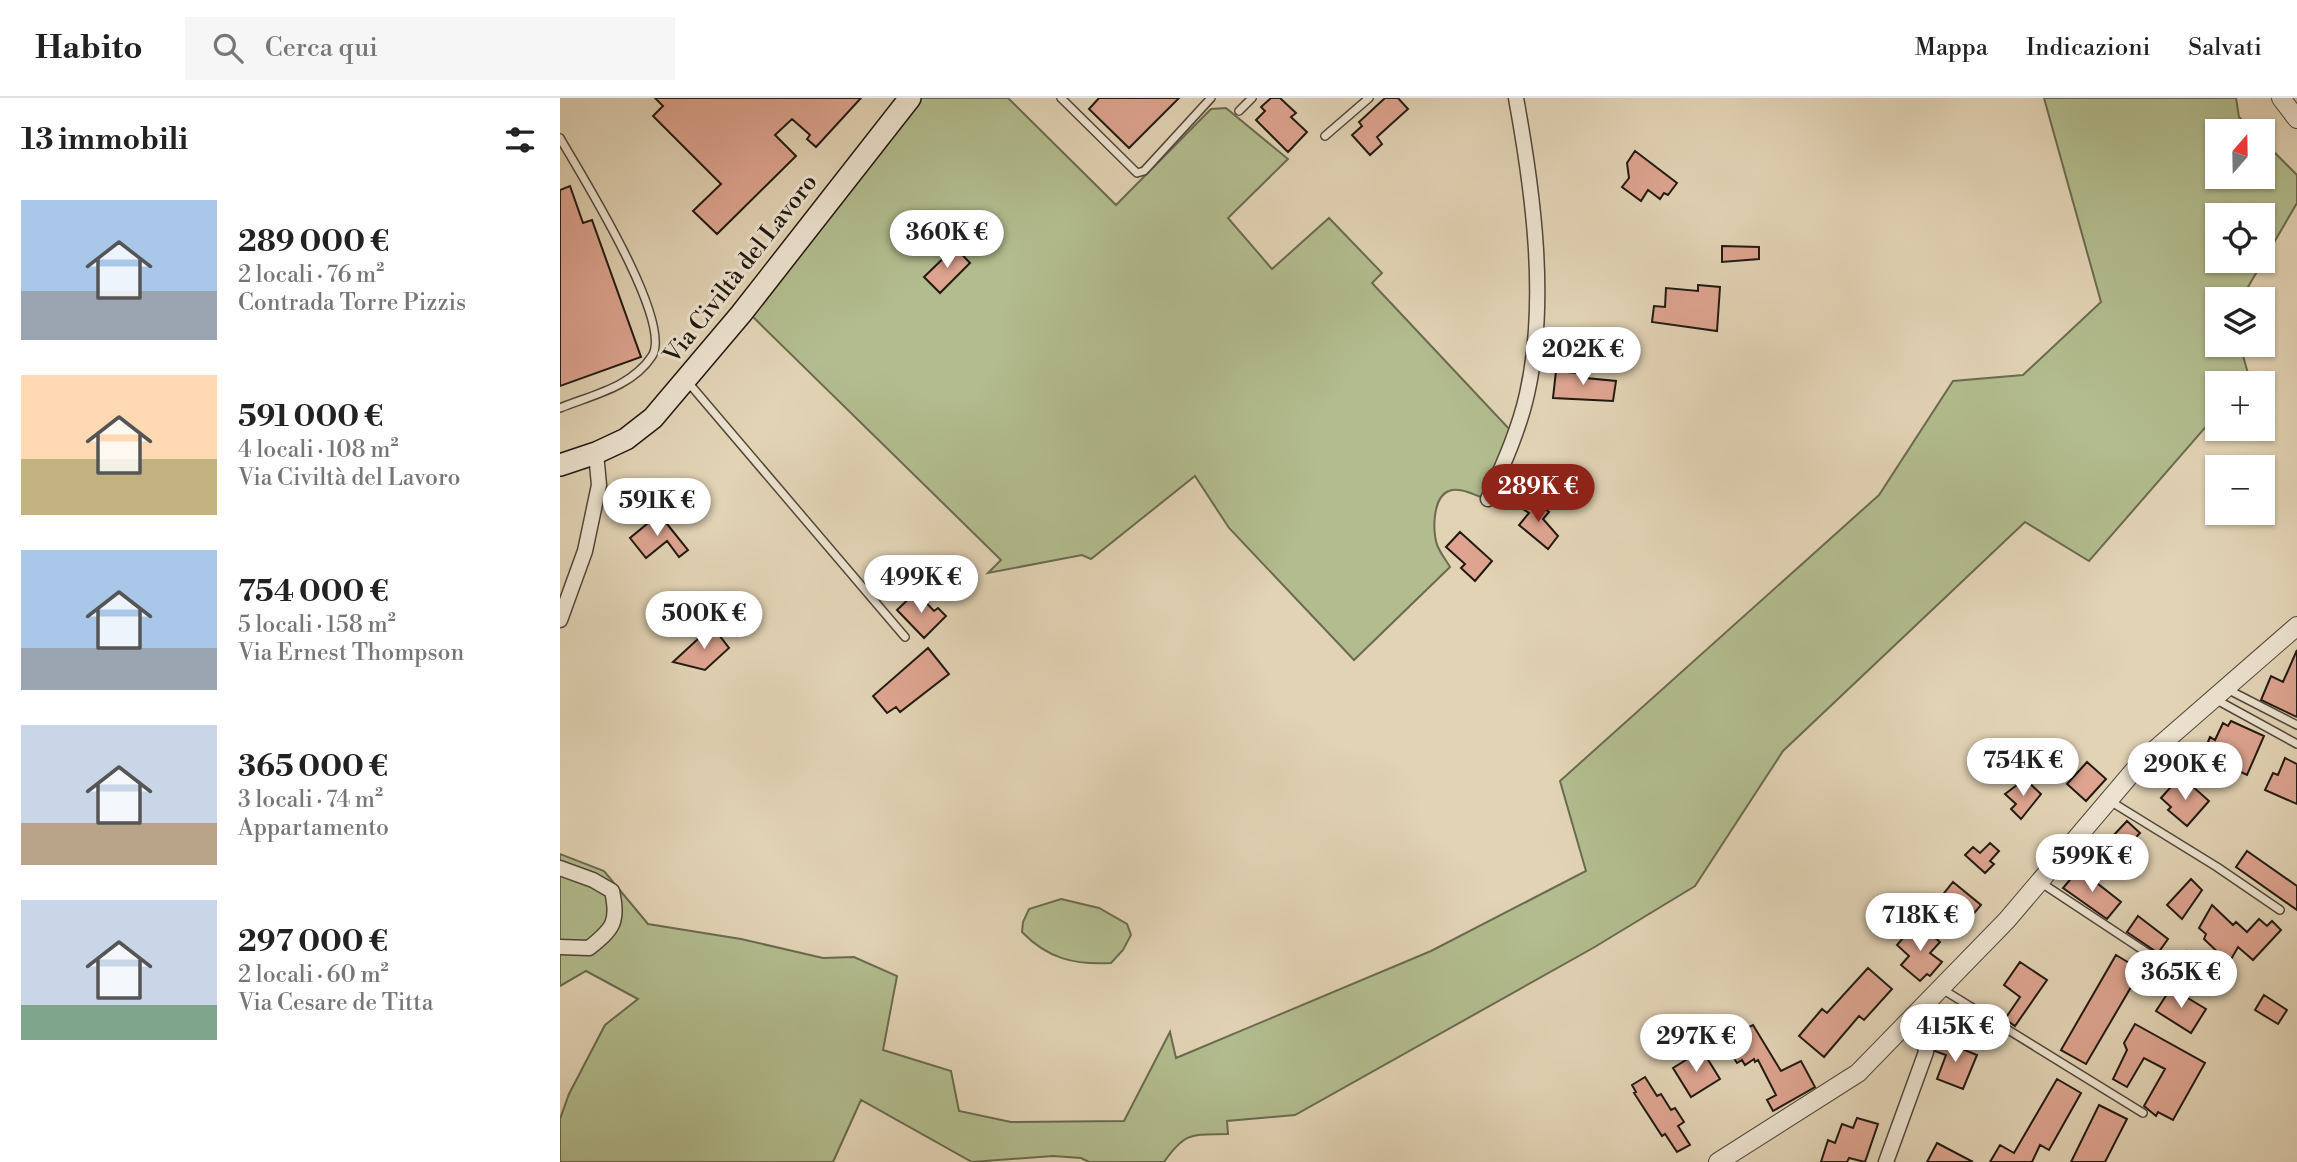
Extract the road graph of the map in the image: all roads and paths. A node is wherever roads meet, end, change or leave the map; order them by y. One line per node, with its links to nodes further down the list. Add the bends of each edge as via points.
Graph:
1 (910, 98): 12 (main road, Via Civiltà del Lavoro)
2 (1061, 98): 3 (lane, via 1137,173 1144,171)
3 (1211, 98)
4 (1252, 98): 8 (lane)
5 (1369, 98): 10 (lane)
6 (1516, 98): 16 (street, via 1529,168 1536,264 1532,369 1509,452)
7 (2281, 98): 9 (street)
8 (1239, 111)
9 (2297, 118)
10 (1325, 136)
11 (560, 138): 13 (lane, via 633,267 656,339 653,354 636,373 617,386)
12 (687, 381): 14 (main road, Via Civiltà del Lavoro, via 653,418 626,439); 19 (lane)
13 (560, 408)
14 (596, 453): 15 (main road, Via Civiltà del Lavoro); 17 (street, via 599,485 585,551)
15 (560, 465)
16 (1489, 499)
17 (560, 620)
18 (2297, 626): 20 (street)
19 (905, 637)
20 (2220, 693): 21 (lane); 22 (lane); 23 (street, via 2142,761)
21 (2297, 725)
22 (2297, 744)
23 (2109, 800): 25 (street); 26 (lane)
24 (560, 868): 27 (street, via 612,891 616,909 607,934 589,948)
25 (2040, 882): 28 (street); 29 (lane)
26 (2280, 910)
27 (560, 947)
28 (1941, 988): 30 (street); 31 (lane)
29 (2205, 991)
30 (1918, 1012): 32 (street, via 1858,1073); 33 (street, via 1926,1052)
31 (2143, 1114)
32 (1717, 1162)
33 (1886, 1162)

